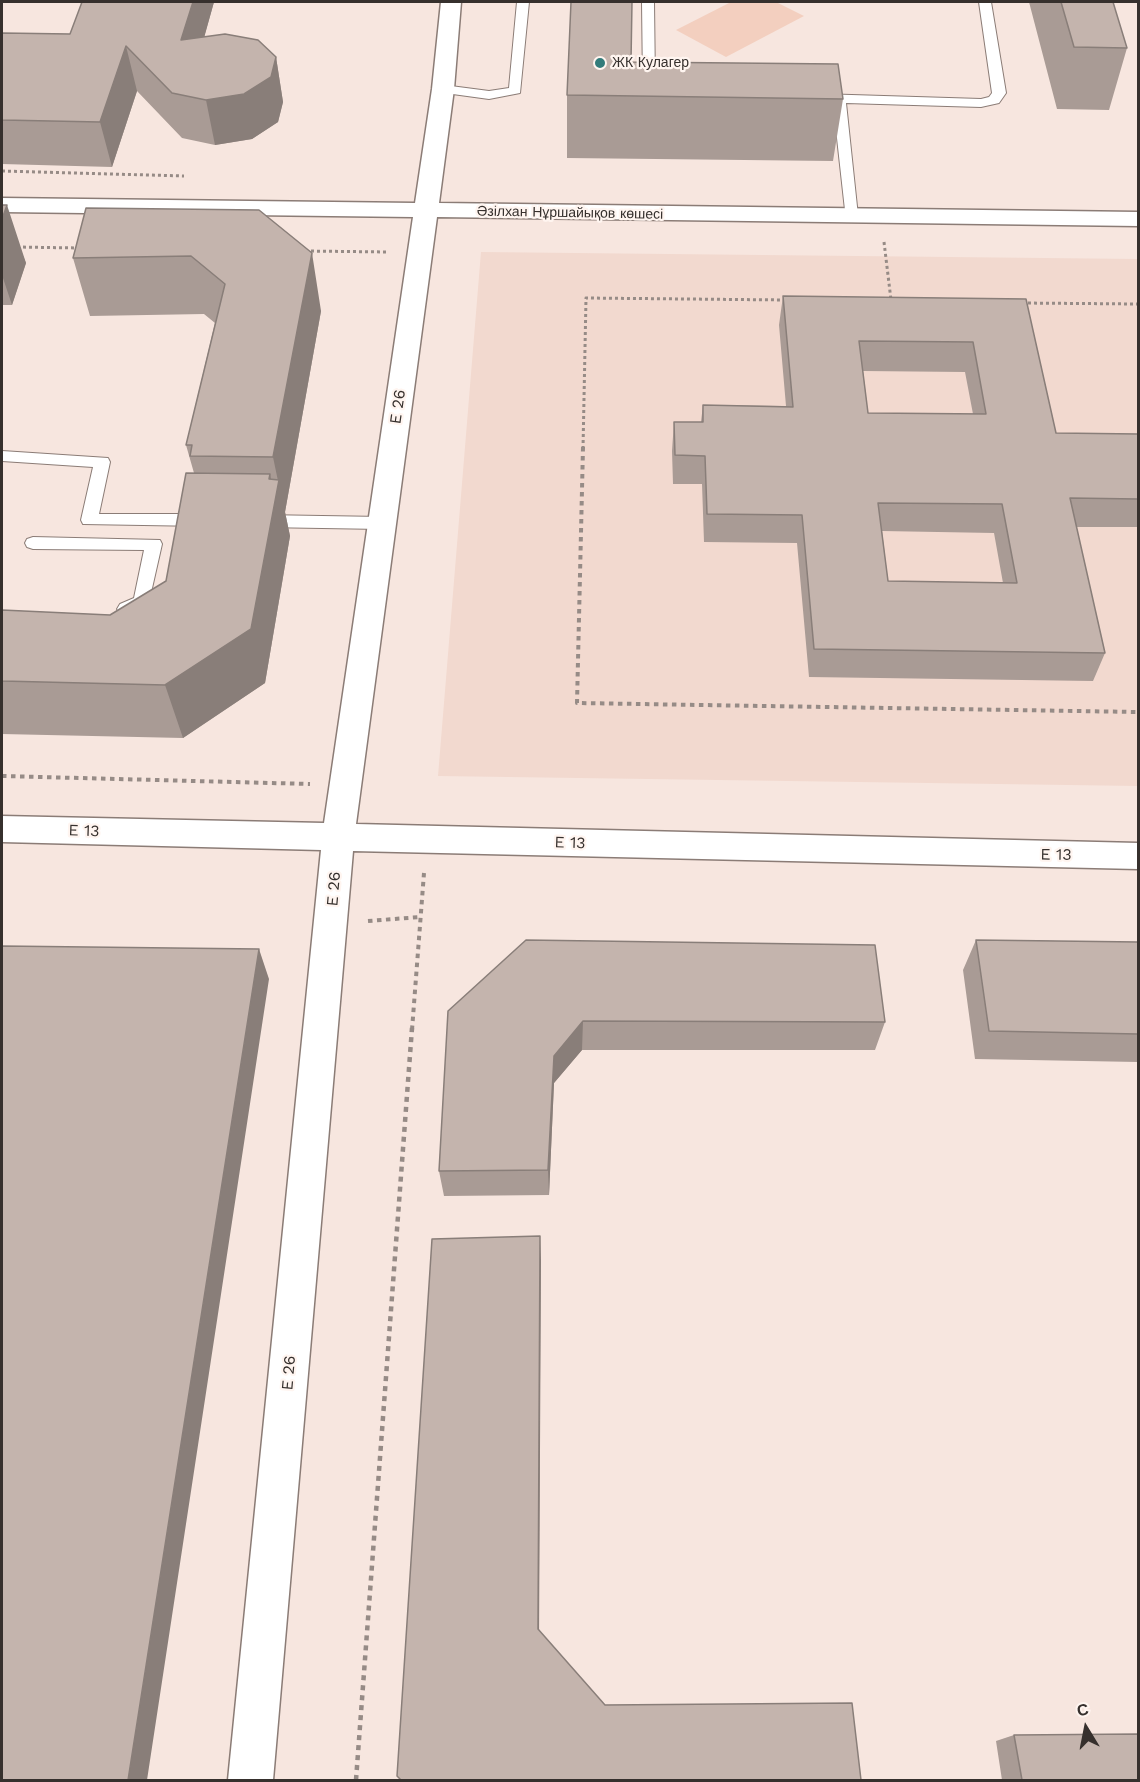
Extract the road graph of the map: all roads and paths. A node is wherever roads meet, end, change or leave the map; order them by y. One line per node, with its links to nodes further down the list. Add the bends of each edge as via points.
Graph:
1 (451, 2): 5 (street, E 26)
2 (523, 2): 5 (lane, via 515,90 487,95)
3 (648, 2): 6 (lane, via 649,84)
4 (985, 2): 8 (lane, via 999,93 994,100 981,103)
5 (443, 89): 10 (street, E 26)
6 (665, 96)
7 (804, 98): 8 (lane)
8 (839, 99): 11 (lane)
9 (2, 205): 10 (street, Әзілхан Нұршайықов көшесі)
10 (425, 211): 11 (street, Әзілхан Нұршайықов көшесі); 17 (street, E 26)
11 (851, 216): 12 (street, Әзілхан Нұршайықов көшесі)
12 (882, 217): 13 (street, Әзілхан Нұршайықов көшесі); 19 (path, via 892,301)
13 (1138, 219)
14 (11, 247): 15 (path)
15 (89, 248)
16 (303, 251): 17 (path)
17 (419, 253): 25 (street, E 26)
18 (798, 300): 28 (path, via 586,298 577,704)
19 (880, 301)
20 (1021, 303): 21 (path)
21 (1138, 304)
22 (2, 456): 23 (lane, via 102,462 89,520)
23 (223, 520)
24 (245, 520): 25 (lane)
25 (382, 523): 30 (street, E 26)
26 (33, 543): 27 (lane, via 154,544 142,602)
27 (113, 615)
28 (1138, 712)
29 (2, 776): 30 (path)
30 (346, 785): 32 (street, E 26)
31 (2, 829): 32 (street, E 13)
32 (338, 838): 33 (street, E 13); 36 (street, E 26)
33 (427, 839): 34 (street, E 13); 35 (path)
34 (1138, 856)
35 (421, 917): 36 (path); 38 (path)
36 (331, 923): 37 (street, E 26)
37 (250, 1780)
38 (356, 1780)

